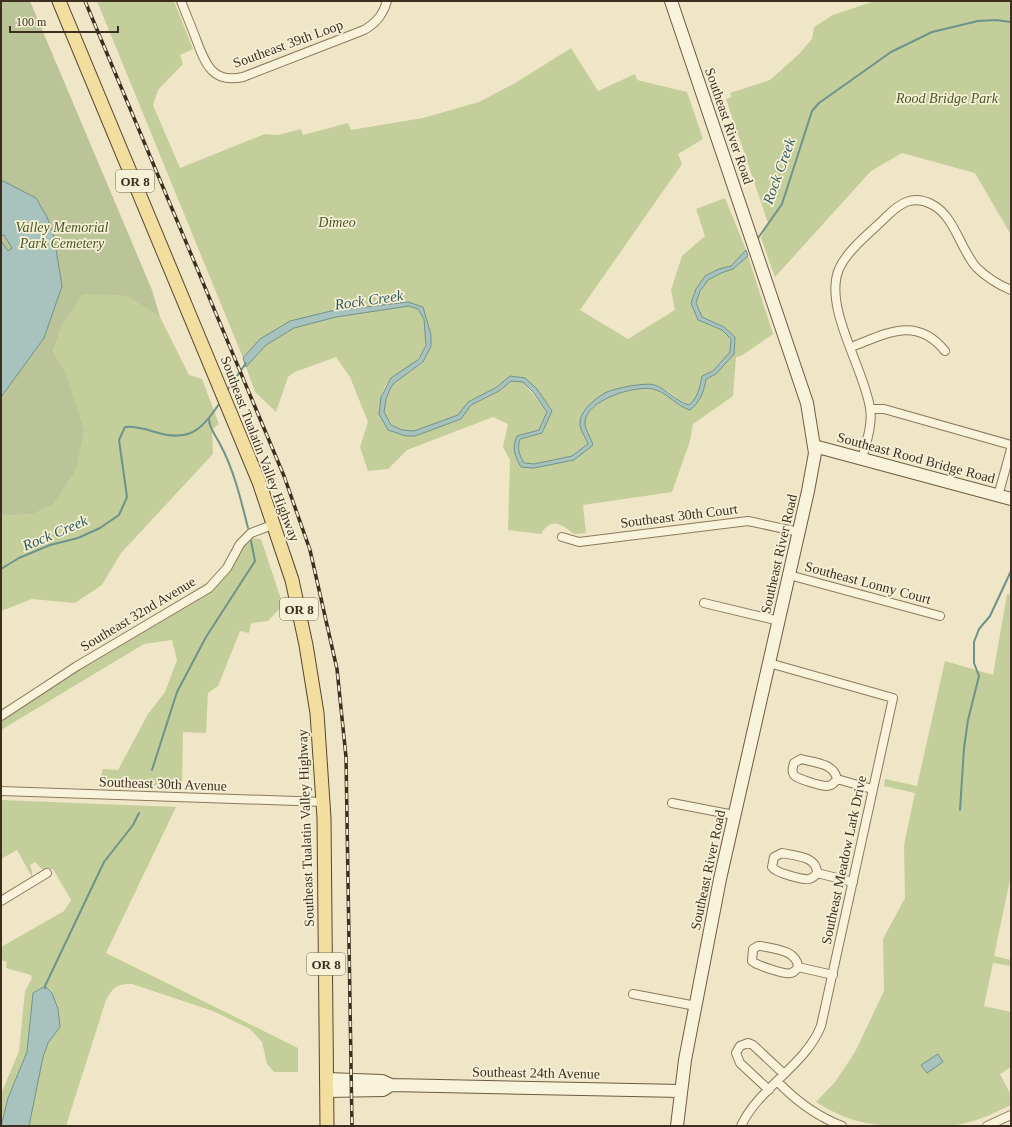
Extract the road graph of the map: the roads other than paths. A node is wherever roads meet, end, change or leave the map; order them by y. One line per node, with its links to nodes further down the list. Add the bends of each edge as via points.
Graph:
1 (59, 1): 15 (main road, Southeast Tualatin Valley Highway / OR 8)
2 (181, 1): 3 (street, Southeast 39th Loop, via 206,65 214,73 231,78 243,77 364,30 376,22)
3 (388, 1)
4 (671, 1): 10 (main road, Southeast River Road, via 807,403)
5 (1011, 290): 6 (street, via 997,284 976,266 943,213 934,205 910,200 897,205 850,253 840,268 836,279 835,301)
6 (851, 346): 7 (street, via 905,329 924,334); 8 (street)
7 (945, 351)
8 (870, 409): 9 (street, via 884,409); 12 (street, via 869,431)
9 (1011, 445)
10 (814, 446): 12 (main road, Southeast Rood Bridge Road); 16 (main road, Southeast River Road)
11 (1011, 449): 13 (street)
12 (862, 459): 13 (main road, Southeast Rood Bridge Road)
13 (998, 496): 14 (main road, Southeast Rood Bridge Road)
14 (1011, 499)
15 (275, 524): 23 (street, Southeast 32nd Avenue, via 250,533 240,544 227,568 209,588 78,666); 27 (main road, Southeast Tualatin Valley Highway / OR 8, via 292,580 308,652 317,713)
16 (799, 532): 17 (street, Southeast 30th Court, via 748,521 579,542); 18 (main road, Southeast River Road)
17 (562, 537)
18 (789, 575): 20 (street, Southeast Lonny Court); 21 (main road, Southeast River Road)
19 (704, 603): 21 (street)
20 (940, 616)
21 (779, 621): 22 (main road, Southeast River Road)
22 (769, 663): 25 (street, Southeast Meadow Lark Drive, via 893,698); 29 (main road, Southeast River Road)
23 (1, 716)
24 (837, 779): 24 (street, via 834,784 827,786 799,779 792,771 794,763 801,759 828,766 834,771); 25 (street)
25 (872, 789): 32 (street, Southeast Meadow Lark Drive)
26 (1, 791): 27 (street, Southeast 30th Avenue)
27 (324, 802): 40 (main road, Southeast Tualatin Valley Highway / OR 8)
28 (672, 803): 29 (street)
29 (734, 815): 37 (main road, Southeast River Road)
30 (47, 873): 33 (street)
31 (817, 873): 31 (street, via 815,864 810,860 782,853 774,857 772,868 777,872 807,879); 32 (street)
32 (853, 882): 35 (street, Southeast Meadow Lark Drive)
33 (1, 901)
34 (798, 967): 34 (street, via 796,959 791,954 761,946 753,949 752,961 757,965 787,973 794,972); 35 (street)
35 (833, 975): 38 (street, Southeast Meadow Lark Drive, via 818,1034)
36 (633, 994): 37 (street)
37 (696, 1006): 42 (main road, Southeast River Road)
38 (784, 1074): 39 (street, Southeast Meadow Lark Drive); 41 (street, via 753,1045 748,1043 740,1046 736,1054 740,1063)
39 (777, 1081): 41 (street, Southeast Meadow Lark Drive); 48 (street, via 812,1111)
40 (327, 1085): 42 (main road, Southeast 24th Avenue, via 383,1090 391,1085); 45 (main road, Southeast Tualatin Valley Highway / OR 8)
41 (768, 1090): 47 (street, Southeast Meadow Lark Drive, via 750,1110)
42 (681, 1091): 46 (main road, Southeast River Road)
43 (1011, 1115): 44 (street)
44 (1005, 1123): 49 (street)
45 (327, 1126)
46 (677, 1126)
47 (741, 1126)
48 (842, 1126)
49 (987, 1126)

